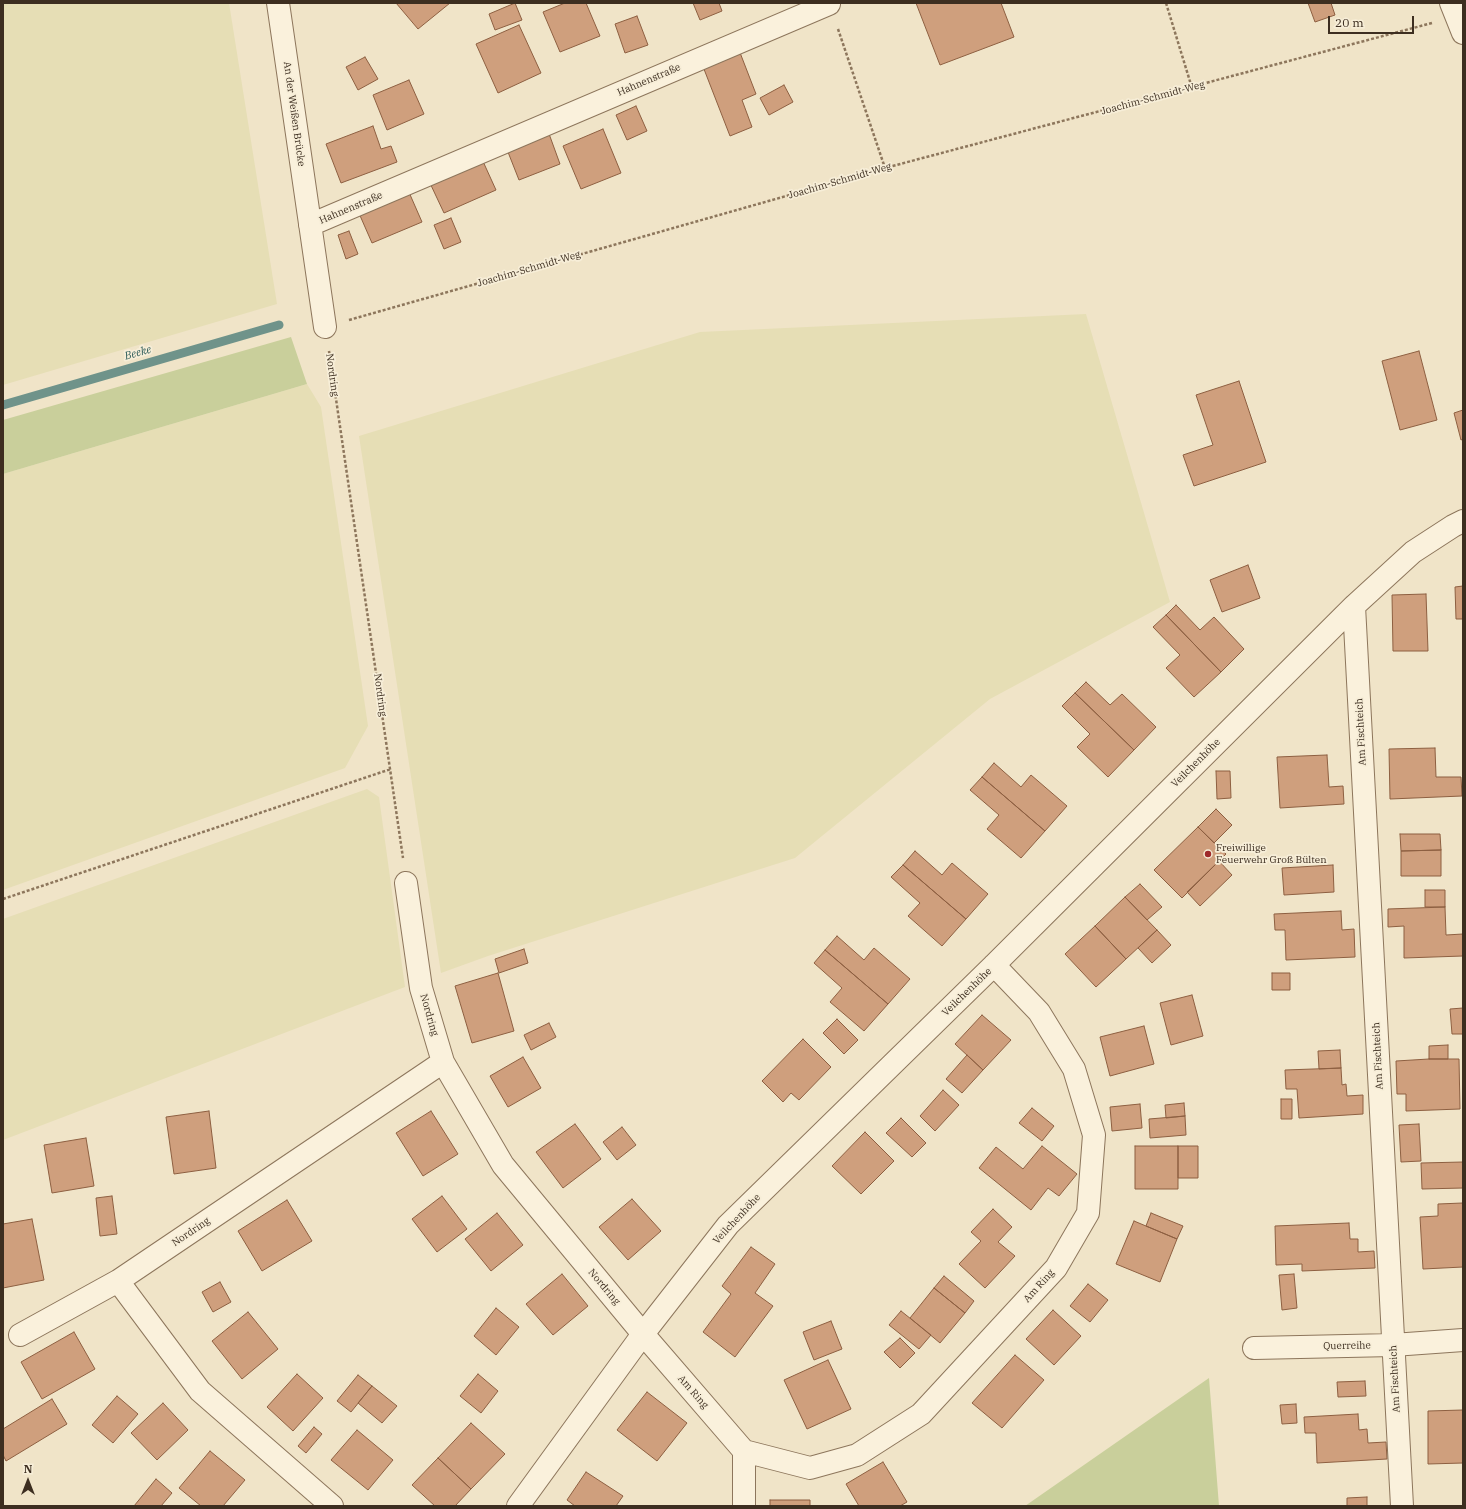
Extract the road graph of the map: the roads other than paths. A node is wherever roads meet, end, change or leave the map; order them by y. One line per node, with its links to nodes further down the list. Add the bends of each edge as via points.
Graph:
1 (278, 3): 3 (street, An der Weißen Brücke)
2 (829, 4): 3 (street, Hahnenstraße)
3 (310, 225): 4 (street)
4 (325, 327)
5 (1463, 522): 6 (street, Veilchenhöhe, via 1452,526 1413,552)
6 (1354, 606): 8 (street, Veilchenhöhe); 14 (street, Am Fischteich)
7 (406, 883): 9 (street, Nordring, via 421,988)
8 (994, 965): 11 (street, Veilchenhöhe, via 728,1225); 16 (street, Am Ring, via 1039,1012 1074,1069 1094,1135 1088,1213 1056,1268 921,1414 857,1455 810,1468)
9 (443, 1062): 10 (street, Nordring); 11 (street, Nordring, via 503,1165)
10 (118, 1281): 12 (street, Nordring); 17 (street, via 200,1391)
11 (642, 1334): 16 (street, Am Ring); 18 (street, Veilchenhöhe)
12 (20, 1335)
13 (1463, 1340): 14 (street, Querreihe)
14 (1393, 1345): 15 (street, Querreihe); 20 (street, Am Fischteich)
15 (1254, 1348)
16 (744, 1451): 19 (street)
17 (332, 1506)
18 (518, 1506)
19 (744, 1506)
20 (1402, 1506)

